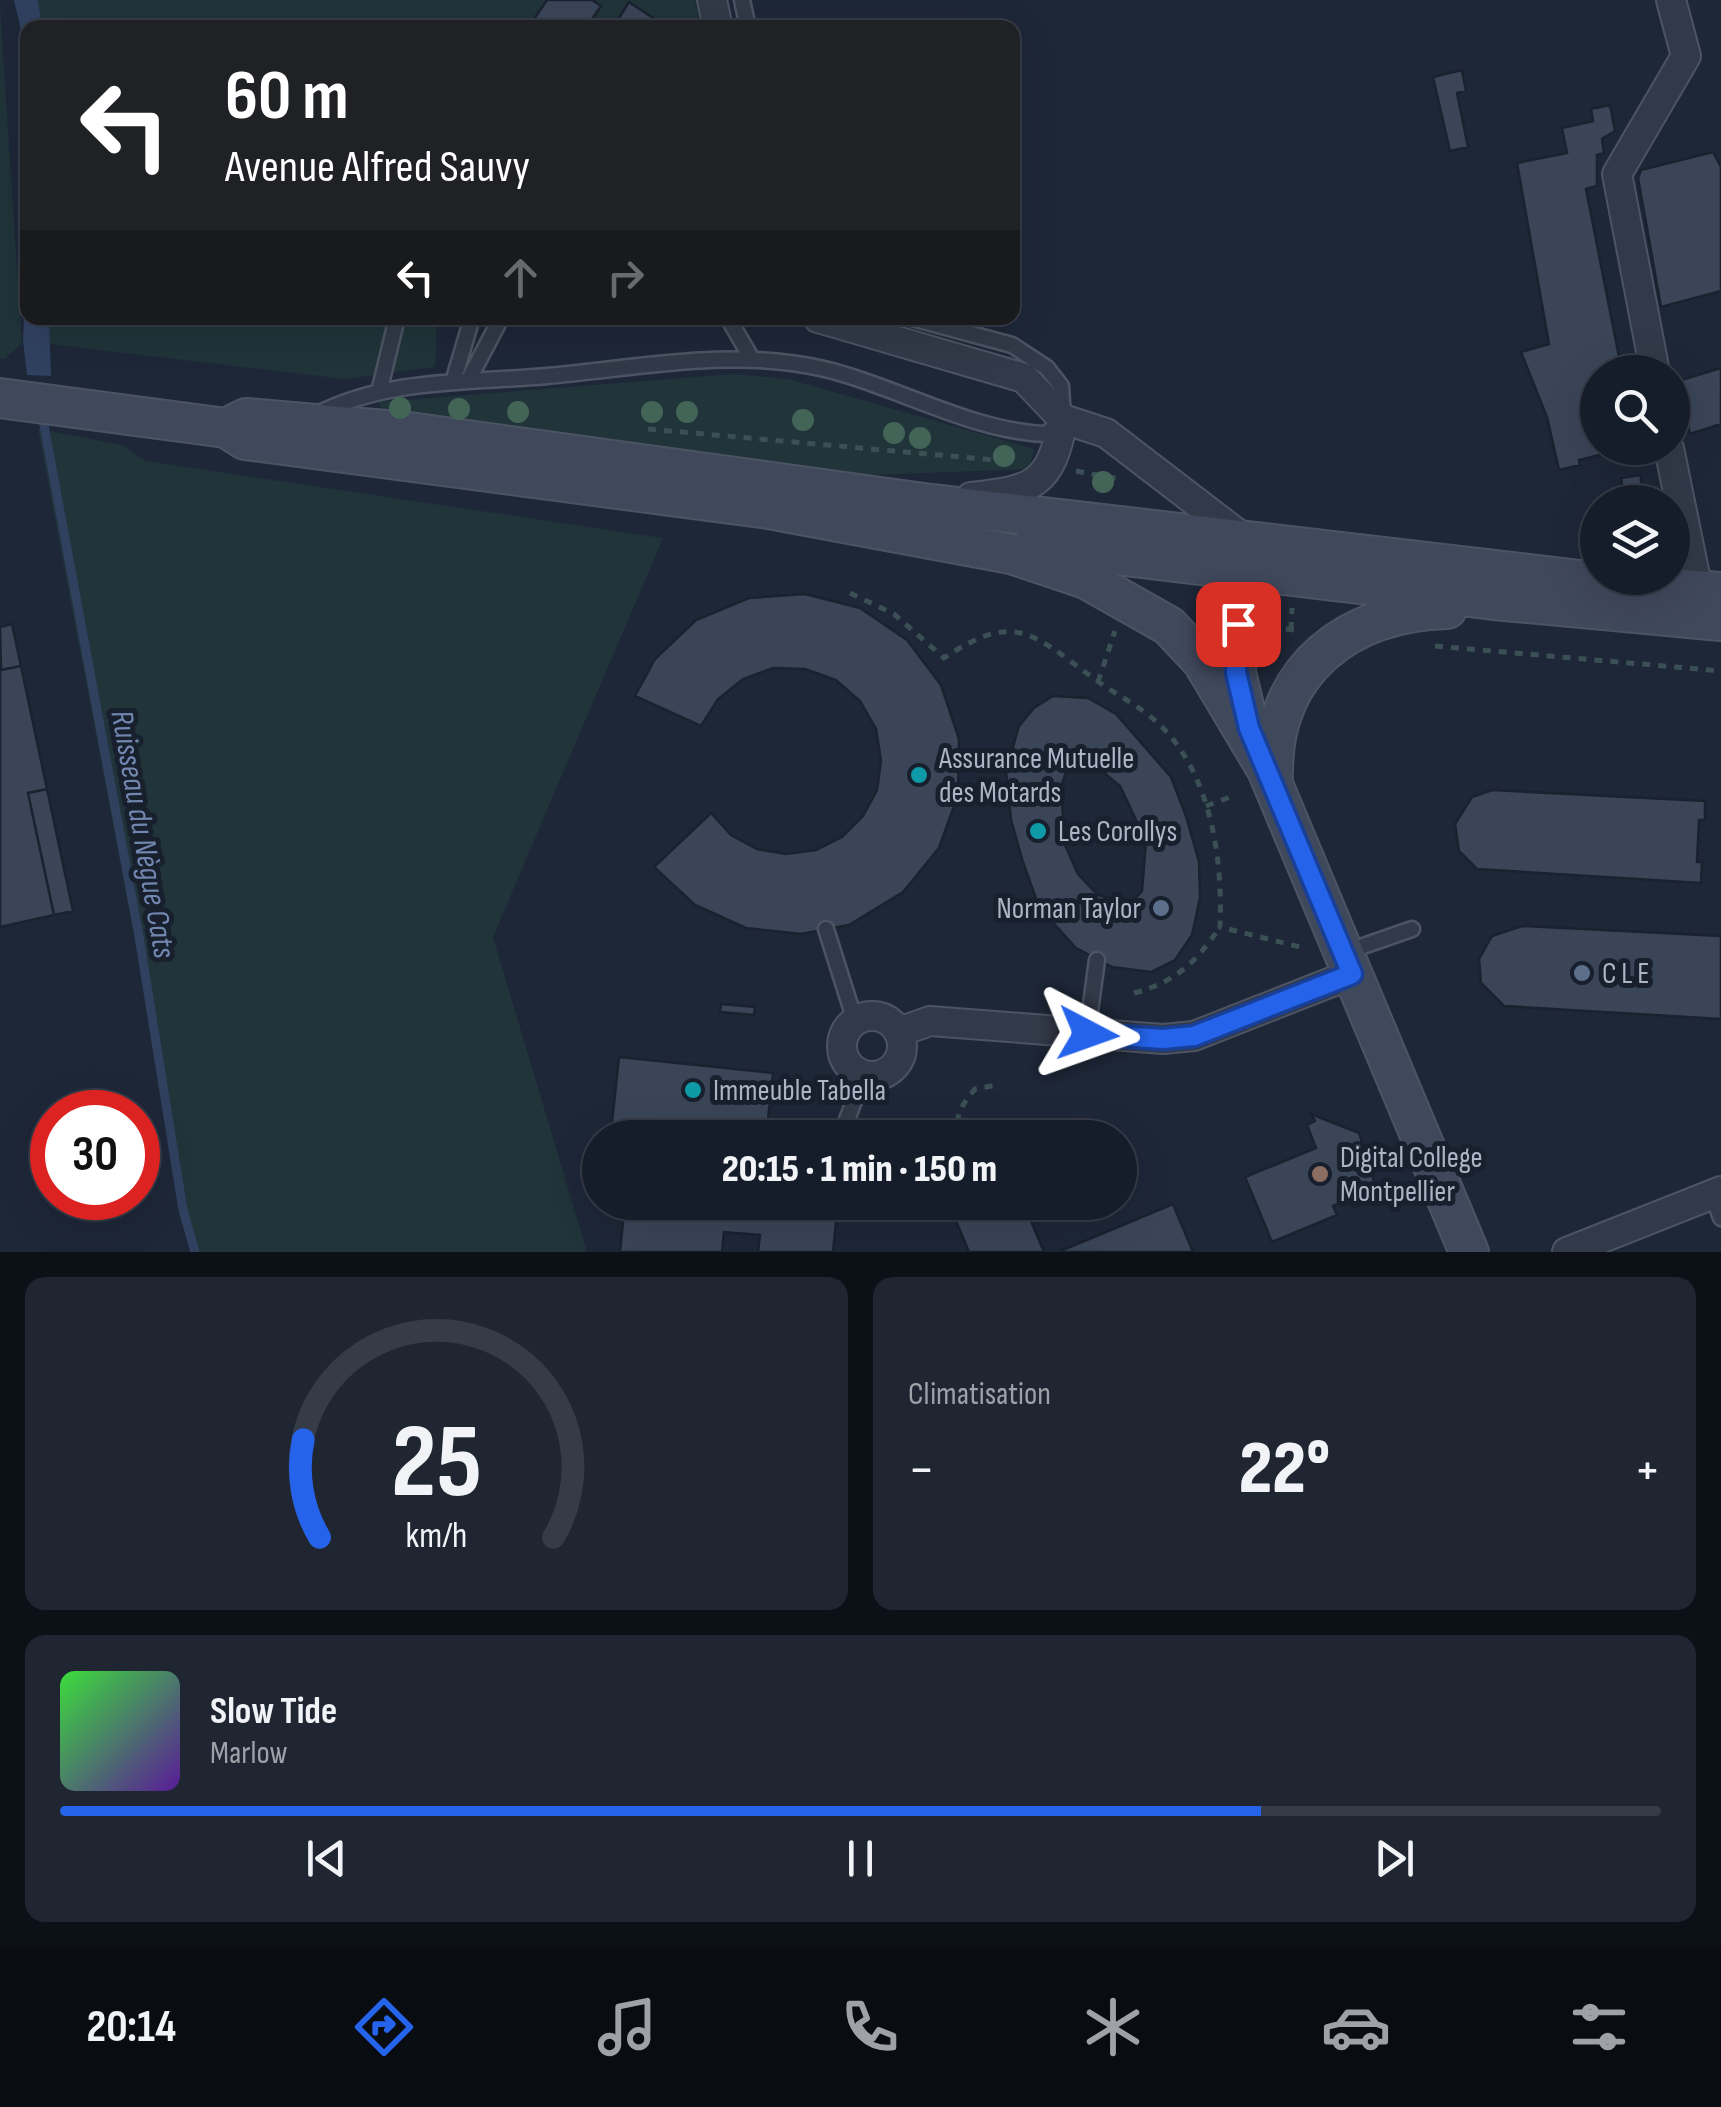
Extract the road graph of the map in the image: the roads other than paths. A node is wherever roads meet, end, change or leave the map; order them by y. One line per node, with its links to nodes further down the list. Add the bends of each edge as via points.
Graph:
1 (1671, 0): 8 (street, via 1686,56 1618,174)
2 (395, 325): 11 (lane)
3 (471, 325): 10 (lane)
4 (497, 325): 10 (lane)
5 (732, 325): 9 (lane)
6 (844, 325): 13 (street, via 1008,370 1038,389)
7 (940, 325): 13 (lane, via 1028,353 1062,386)
8 (1652, 355)
9 (752, 358): 10 (lane); 13 (lane, via 851,376 1010,429 1046,434)
10 (460, 382): 11 (lane)
11 (379, 392): 14 (lane, via 307,419)
12 (2, 398): 14 (main road)
13 (1063, 419): 16 (street, via 1050,466 1030,487); 18 (street, via 1106,434)
14 (236, 423): 16 (main road, via 409,432); 17 (main road, via 245,440)
15 (1674, 465): 19 (street)
16 (924, 503): 18 (main road)
17 (886, 530): 18 (main road, via 1158,557); 20 (main road, via 1011,554 1132,601 1169,626 1202,662)
18 (1242, 552): 19 (main road, via 1494,600); 19 (main road, via 1581,593 1606,583); 20 (main road, via 1236,672 1249,728)
19 (1712, 606): 20 (main road, via 1650,624 1450,608 1409,610 1371,624 1302,670 1282,705)
20 (1273, 780): 24 (main road)
21 (826, 929): 25 (lane)
22 (1412, 930): 24 (lane)
23 (1097, 960): 27 (lane)
24 (1348, 964): 27 (street, via 1194,1036); 31 (main road)
25 (855, 1021): 26 (street, via 884,1018); 28 (street, via 843,1036 843,1056)
26 (899, 1032): 27 (street, via 930,1020); 28 (street, via 902,1051 893,1069)
27 (1088, 1034)
28 (864, 1075): 29 (lane)
29 (847, 1120)
30 (1718, 1201): 32 (street)
31 (1469, 1252)
32 (1566, 1252)

